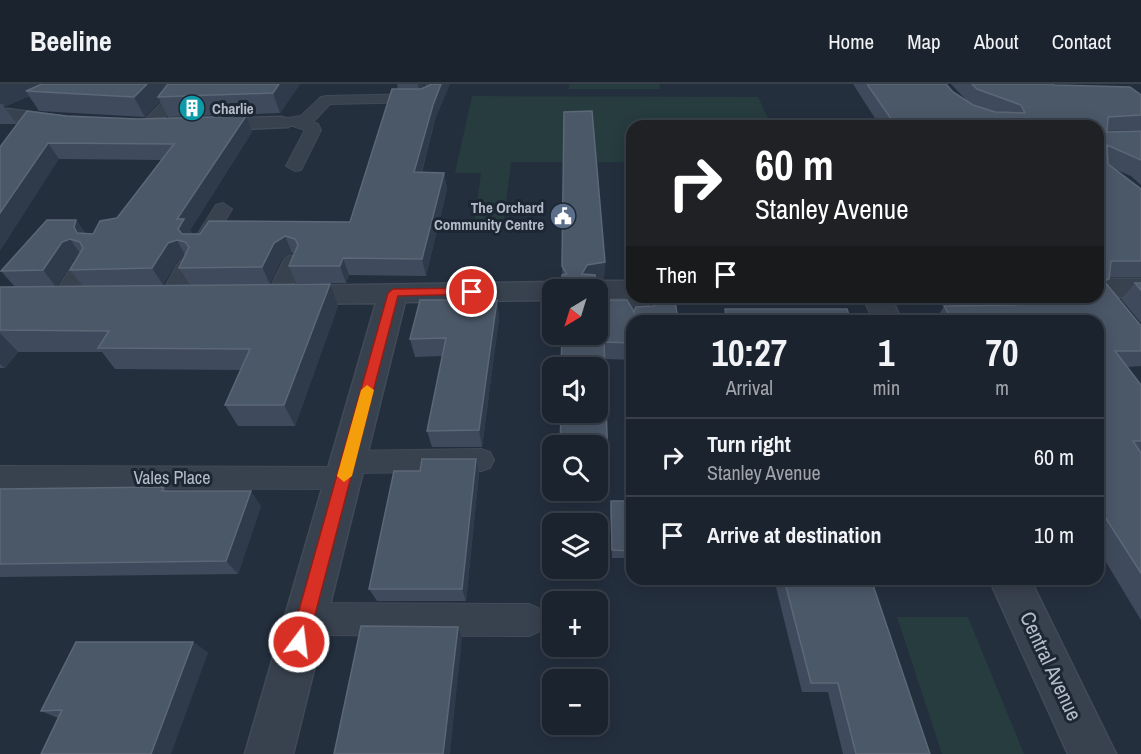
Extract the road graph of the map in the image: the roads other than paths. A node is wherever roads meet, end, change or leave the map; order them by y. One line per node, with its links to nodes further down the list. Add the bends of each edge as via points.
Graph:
1 (434, 84): 5 (lane, via 432,93 423,98 326,100 309,117)
2 (46, 98): 4 (street)
3 (172, 100): 8 (lane)
4 (4, 118): 6 (street)
5 (290, 123): 8 (street); 9 (lane, via 313,130)
6 (88, 124)
7 (123, 126): 8 (street)
8 (147, 127)
9 (295, 166)
10 (223, 209): 11 (lane)
11 (200, 246)
12 (293, 261): 20 (lane)
13 (83, 264): 23 (lane)
14 (187, 265): 22 (lane)
15 (1141, 288): 21 (street)
16 (608, 290): 17 (street)
17 (626, 290)
18 (542, 291): 19 (street)
19 (393, 293): 20 (street); 26 (street)
20 (267, 295)
21 (1104, 295)
22 (172, 296)
23 (52, 298): 24 (street)
24 (95, 298)
25 (481, 460): 26 (lane, Vales Place)
26 (346, 470): 27 (lane, Vales Place, via 159,468); 29 (street)
27 (0, 477)
28 (1012, 585): 32 (street, Central Avenue)
29 (305, 619): 30 (lane); 31 (street)
30 (530, 620)
31 (269, 754)
32 (1092, 754)

